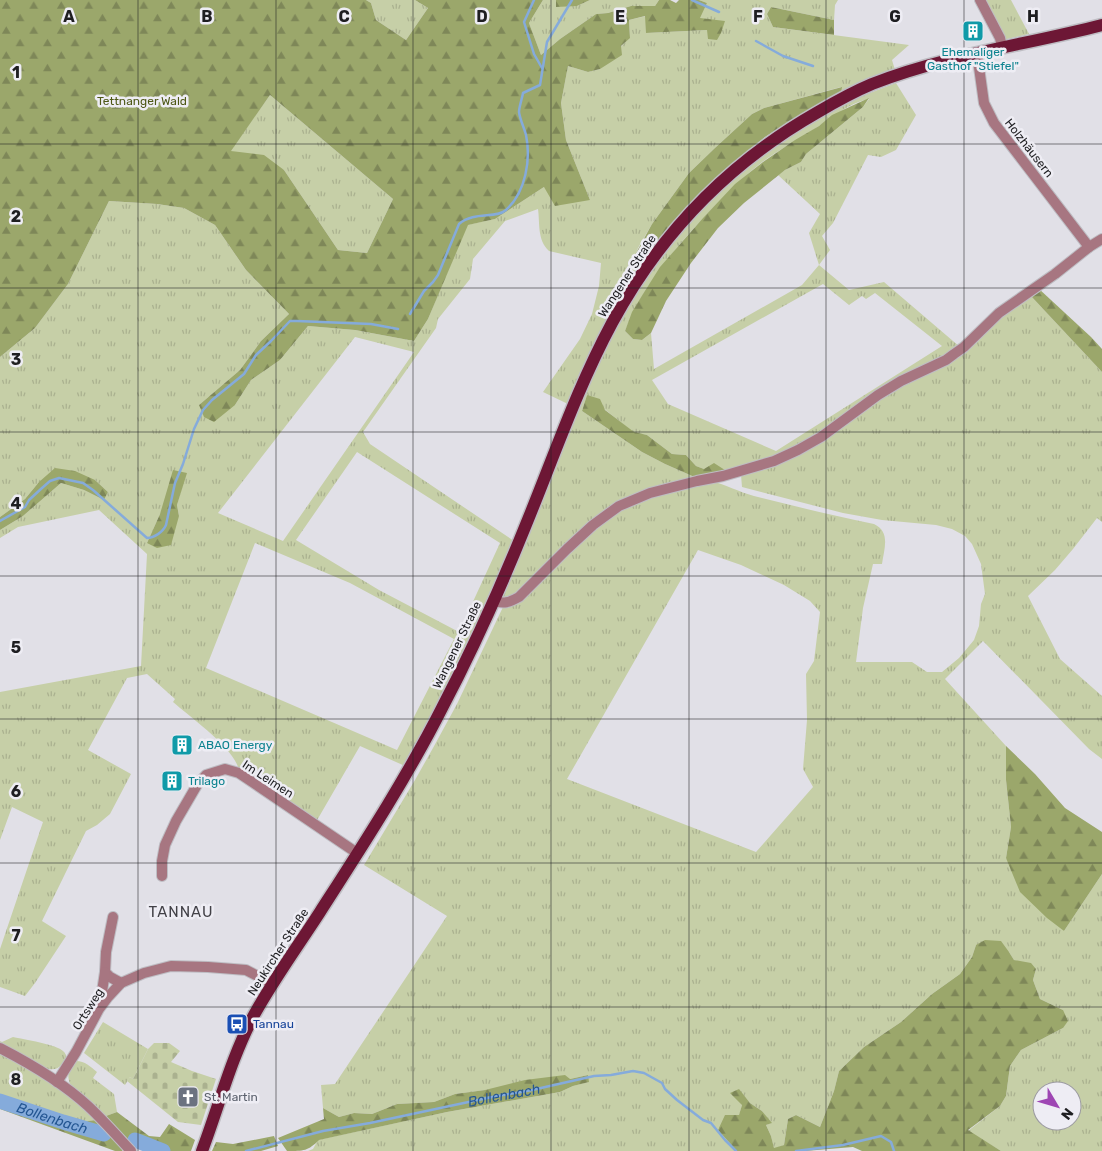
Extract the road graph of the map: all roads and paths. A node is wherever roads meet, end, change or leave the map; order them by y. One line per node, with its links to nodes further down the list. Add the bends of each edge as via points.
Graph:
1 (980, 0): 3 (street)
2 (1102, 25): 3 (main road, Wangener Straße)
3 (1002, 47): 4 (main road, Wangener Straße)
4 (977, 53): 6 (street, Holzhäusern, via 984,103 991,118); 7 (main road, Wangener Straße, via 924,66 871,85 779,135 724,178 674,231 645,270 604,339)
5 (1102, 240): 6 (street)
6 (1089, 247): 7 (street, via 999,313 946,360 886,390 821,437 774,460 650,493 619,506 573,543 519,597 502,604)
7 (494, 600): 8 (main road, Wangener Straße, via 467,659)
8 (403, 780): 9 (main road, Neukircher Straße)
9 (357, 853): 10 (street, Im Leimen, via 239,773 225,769 206,775 197,785 165,845); 14 (main road, Neukircher Straße)
10 (162, 876)
11 (114, 917): 12 (street)
12 (105, 972): 13 (street); 15 (street)
13 (121, 983): 14 (street, Ortsweg, via 171,966 208,966 246,970); 15 (street, Ortsweg)
14 (273, 984): 19 (main road, Neukircher Straße, via 239,1047)
15 (100, 1009): 17 (street, Ortsweg)
16 (0, 1048): 17 (street)
17 (57, 1082): 18 (street, via 86,1104)
18 (131, 1151)
19 (202, 1151)

